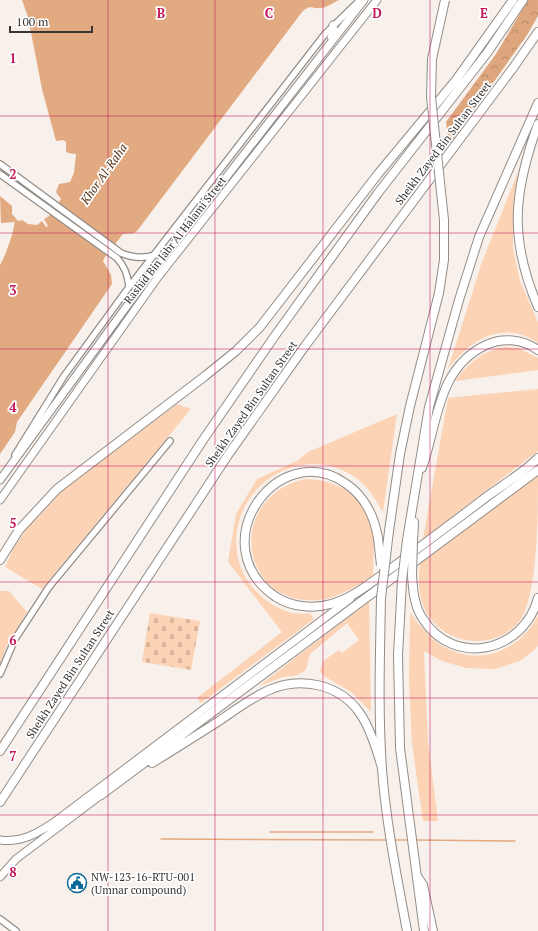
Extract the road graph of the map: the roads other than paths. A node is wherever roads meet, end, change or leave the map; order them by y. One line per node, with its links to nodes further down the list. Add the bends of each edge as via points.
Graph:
1 (360, 0): 7 (street)
2 (364, 0): 9 (main road, Rashid Bin Jabr Al Halami Street)
3 (377, 0): 23 (main road, Rashid Bin Jabr Al Halami Street, via 158,278)
4 (445, 0): 27 (highway, bridge, via 432,59 431,97 444,220 444,260 439,294 400,454)
5 (513, 0): 25 (highway, via 460,74 378,174 260,327 205,376 57,489 19,530)
6 (523, 0): 30 (highway, Sheikh Zayed Bin Sultan Street, via 487,53 378,193 198,446)
7 (333, 25): 9 (main road, via 334,31); 14 (street)
8 (538, 32): 33 (highway, Sheikh Zayed Bin Sultan Street, via 305,346 228,455)
9 (320, 57): 22 (main road, Rashid Bin Jabr Al Halami Street, via 140,288)
10 (538, 103): 18 (highway, via 479,237 439,369)
11 (538, 124): 16 (highway, via 527,153 520,183 517,215 518,241 523,266)
12 (0, 164): 14 (street, via 121,252 141,258)
13 (0, 174): 15 (street, via 117,258 126,270)
14 (155, 255): 15 (street)
15 (129, 287): 22 (street, via 64,376)
16 (538, 307)
17 (538, 350): 18 (highway, via 519,341 493,342 468,356 455,369)
18 (434, 407): 24 (highway, via 416,481)
19 (170, 441): 29 (street, via 49,587 16,639)
20 (538, 458): 26 (highway)
21 (538, 470): 32 (highway)
22 (0, 479)
23 (0, 500)
24 (410, 540): 28 (highway, bridge, via 417,609 423,620 440,637 459,646 495,646 509,639 529,621); 35 (highway, bridge, via 402,581 399,619 398,693 400,748)
25 (0, 560)
26 (372, 582): 27 (highway, bridge, via 333,604 319,607 290,604 277,598 257,580 246,558 245,530 262,495 271,487 304,473 329,475 357,492 373,516 378,538); 34 (main road, via 53,823 37,834 21,840)
27 (381, 598): 31 (highway)
28 (538, 598)
29 (0, 674)
30 (0, 751)
31 (382, 768): 32 (highway, via 367,726 351,702 321,685 294,684 262,694); 39 (highway, via 388,824)
32 (101, 795): 36 (main road, via 16,859)
33 (0, 802)
34 (0, 840)
35 (416, 874): 40 (highway); 41 (highway, via 423,885)
36 (0, 877)
37 (0, 919): 38 (street)
38 (16, 931)
39 (406, 931)
40 (424, 931)
41 (434, 931)

